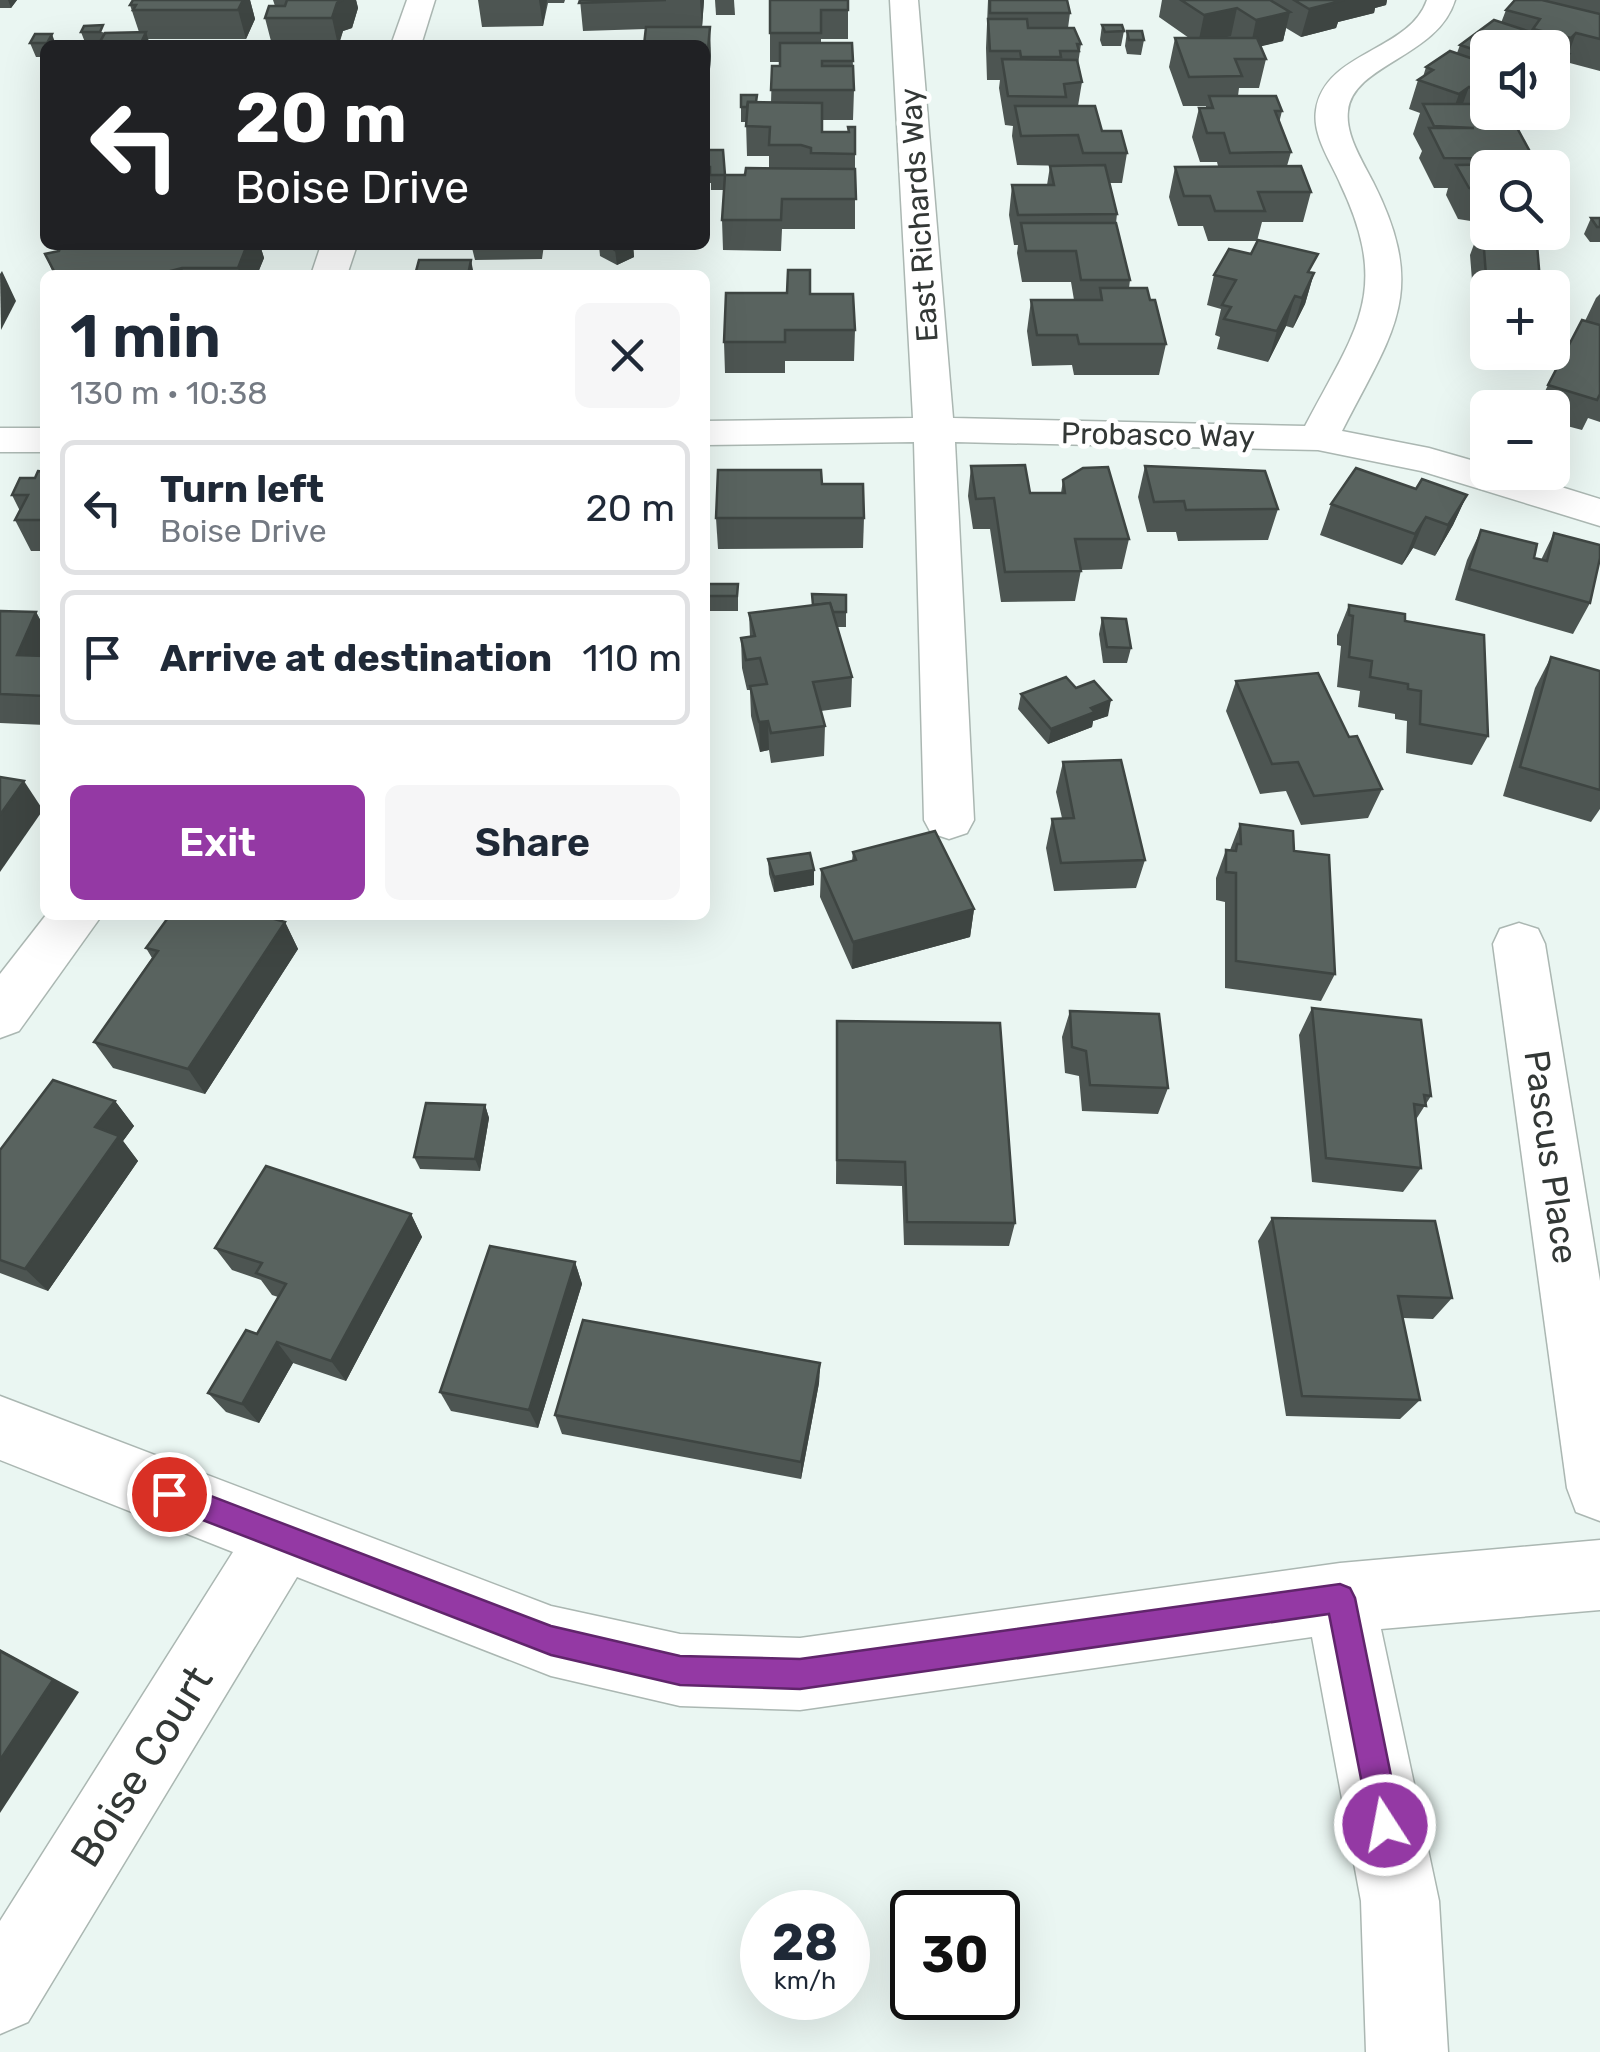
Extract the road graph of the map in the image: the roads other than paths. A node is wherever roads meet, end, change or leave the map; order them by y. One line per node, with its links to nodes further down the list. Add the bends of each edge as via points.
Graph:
1 (421, 0): 4 (street)
2 (904, 0): 5 (street, East Richards Way)
3 (1442, 0): 7 (street, via 1431,24 1349,80 1332,111 1380,239 1386,274 1367,352)
4 (408, 40)
5 (934, 430): 6 (street, Probasco Way); 7 (street, Probasco Way); 11 (street, East Richards Way)
6 (710, 433)
7 (1318, 438): 10 (street, Probasco Way, via 1429,460)
8 (0, 440): 9 (street)
9 (40, 440)
10 (1600, 512)
11 (949, 820)
12 (72, 920): 14 (street)
13 (1519, 944): 16 (street, Pascus Place)
14 (0, 1014)
15 (0, 1428): 17 (street)
16 (1600, 1488)
17 (282, 1538): 19 (street, via 551,1641 680,1670 800,1674); 20 (street, Boise Court)
18 (1600, 1575): 19 (street)
19 (1340, 1598): 21 (street, via 1400,1901)
20 (0, 1994)
21 (1407, 2052)

